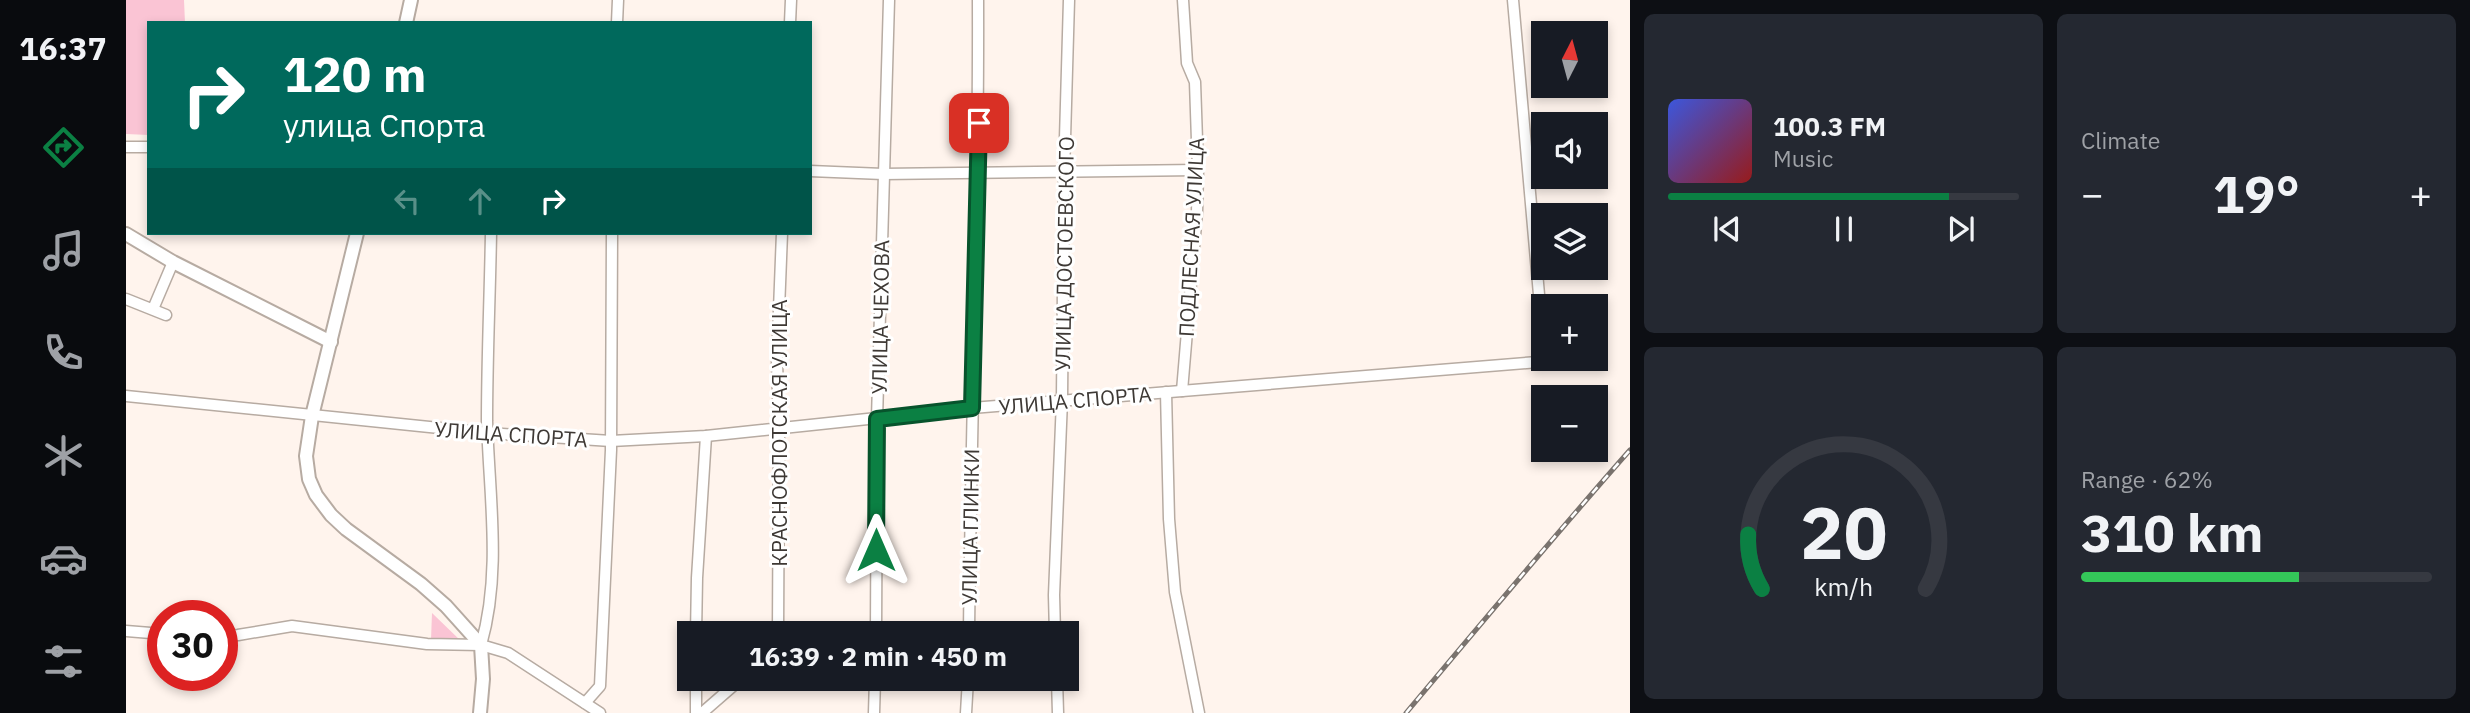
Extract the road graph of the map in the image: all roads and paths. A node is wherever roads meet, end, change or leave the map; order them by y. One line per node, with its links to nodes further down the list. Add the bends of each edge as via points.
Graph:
1 (411, 0): 9 (main road)
2 (618, 0): 10 (street)
3 (791, 0): 11 (street)
4 (889, 0): 18 (street, УЛИЦА ЧЕХОВА)
5 (978, 0): 16 (street, УЛИЦА ГЛИНКИ)
6 (1069, 0): 17 (street, УЛИЦА ДОСТОЕВСКОГО)
7 (1183, 0): 14 (street, ПОДЛЕСНАЯ УЛИЦА, via 1188,63 1195,82)
8 (1513, 0): 29 (street, УЛИЦА СПОРТА, via 1543,340 1538,362)
9 (406, 21)
10 (617, 21)
11 (790, 21)
12 (126, 147): 13 (street)
13 (147, 148)
14 (1198, 170): 17 (street); 29 (street, ПОДЛЕСНАЯ УЛИЦА)
15 (812, 171): 18 (street)
16 (979, 172): 17 (street); 18 (street); 33 (street, УЛИЦА ГЛИНКИ)
17 (1065, 173): 32 (street, УЛИЦА ДОСТОЕВСКОГО)
18 (883, 174): 35 (street, УЛИЦА ЧЕХОВА)
19 (126, 234): 24 (main road)
20 (357, 235): 28 (main road)
21 (491, 235): 37 (street)
22 (612, 235): 39 (street)
23 (782, 235): 36 (street, КРАСНОФЛОТСКАЯ УЛИЦА, via 776,361)
24 (173, 262): 26 (street); 28 (main road)
25 (126, 299): 26 (street)
26 (153, 309): 27 (street)
27 (166, 315)
28 (331, 342): 34 (main road)
29 (1182, 391): 30 (street, УЛИЦА СПОРТА)
30 (1166, 393): 32 (street, УЛИЦА СПОРТА); 62 (street, via 1175,592)
31 (126, 396): 34 (street, УЛИЦА СПОРТА)
32 (1062, 400): 33 (street, УЛИЦА СПОРТА); 44 (street, УЛИЦА ДОСТОЕВСКОГО)
33 (972, 408): 35 (street, УЛИЦА СПОРТА); 43 (street, УЛИЦА ГЛИНКИ)
34 (312, 416): 37 (street, УЛИЦА СПОРТА); 48 (main road, via 307,468 323,505 346,529 422,584)
35 (877, 419): 36 (street, УЛИЦА СПОРТА); 42 (street, УЛИЦА ЧЕХОВА)
36 (779, 430): 38 (street, УЛИЦА СПОРТА); 41 (street, КРАСНОФЛОТСКАЯ УЛИЦА)
37 (488, 433): 39 (street, УЛИЦА СПОРТА); 48 (street, via 492,582)
38 (706, 436): 39 (street, УЛИЦА СПОРТА); 40 (street)
39 (611, 441): 54 (street, via 600,686)
40 (696, 621)
41 (778, 621)
42 (876, 621)
43 (969, 621)
44 (1055, 621)
45 (126, 631): 46 (street)
46 (147, 633)
47 (238, 635): 48 (street, via 292,626)
48 (481, 645): 54 (street, via 509,653); 55 (main road)
49 (696, 691): 57 (street)
50 (727, 691): 58 (street)
51 (875, 691): 59 (street)
52 (967, 691): 60 (street)
53 (1057, 691): 61 (street)
54 (585, 703): 56 (street)
55 (480, 713)
56 (600, 713)
57 (696, 713)
58 (702, 713)
59 (874, 713)
60 (966, 713)
61 (1058, 713)
62 (1199, 713)

